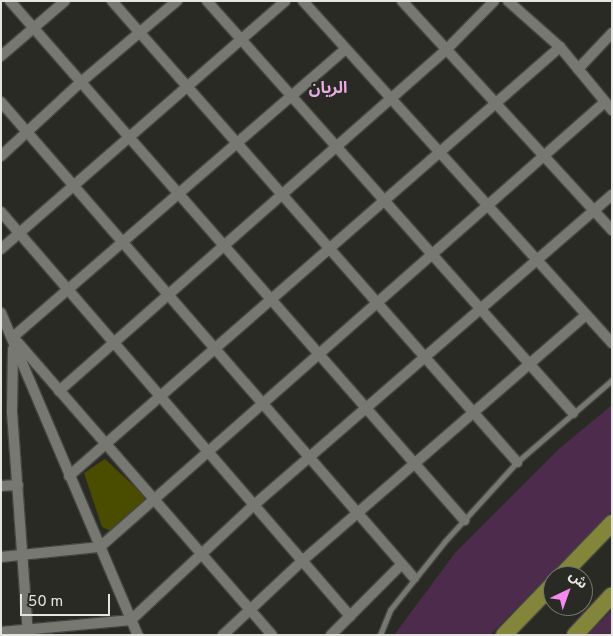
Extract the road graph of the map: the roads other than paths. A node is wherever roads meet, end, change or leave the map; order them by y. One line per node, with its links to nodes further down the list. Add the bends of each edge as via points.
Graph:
1 (10, 1): 11 (street)
2 (65, 1): 11 (street)
3 (112, 1): 12 (street)
4 (177, 1): 12 (street)
5 (207, 1): 14 (street)
6 (285, 1): 14 (street)
7 (303, 1): 16 (street)
8 (402, 1): 17 (street)
9 (494, 1): 17 (street)
10 (508, 1): 15 (street)
11 (34, 28): 18 (street); 20 (street)
12 (139, 33): 20 (street); 21 (street)
13 (612, 33): 19 (street)
14 (242, 41): 21 (street); 22 (street)
15 (560, 47): 19 (street); 25 (street)
16 (346, 48): 22 (street); 23 (street)
17 (448, 50): 23 (street); 25 (street)
18 (1, 56)
19 (578, 69): 26 (street)
20 (81, 82): 27 (street); 28 (street)
21 (186, 87): 28 (street); 29 (street)
22 (292, 95): 29 (street); 30 (street)
23 (391, 99): 30 (street); 31 (street)
24 (1, 102): 27 (street)
25 (496, 103): 31 (street); 33 (street)
26 (608, 106): 33 (street)
27 (27, 132): 32 (street); 34 (street)
28 (129, 137): 34 (street); 35 (street)
29 (235, 144): 35 (street); 37 (street)
30 (337, 146): 37 (street); 38 (street)
31 (440, 153): 38 (street); 39 (street)
32 (1, 156)
33 (544, 156): 39 (street); 40 (street)
34 (74, 186): 43 (street); 44 (street)
35 (178, 193): 44 (street); 45 (street)
36 (612, 195): 40 (street)
37 (280, 196): 45 (street); 47 (street)
38 (385, 200): 47 (street); 48 (street)
39 (488, 206): 48 (street); 49 (street)
40 (594, 211): 42 (street); 49 (street)
41 (1, 212): 43 (street)
42 (612, 230)
43 (20, 233): 46 (street); 50 (street)
44 (122, 242): 50 (street); 51 (street)
45 (224, 246): 51 (street); 52 (street)
46 (1, 249)
47 (328, 250): 52 (street); 53 (street)
48 (433, 254): 53 (street); 54 (street)
49 (537, 260): 54 (street); 56 (street)
50 (68, 289): 57 (street); 58 (street)
51 (168, 295): 58 (street); 60 (street)
52 (271, 300): 60 (street); 61 (street)
53 (376, 304): 61 (street); 62 (street)
54 (481, 309): 62 (street); 63 (street)
55 (1, 312): 57 (street)
56 (586, 315): 59 (street); 63 (street)
57 (13, 337): 65 (street); 76 (street, via 14,348); 77 (street, via 12,412)
58 (114, 342): 65 (street); 66 (street)
59 (612, 343)
60 (215, 349): 66 (street); 67 (street)
61 (319, 354): 67 (street); 68 (street)
62 (424, 358): 68 (street); 69 (street)
63 (530, 364): 69 (street); 70 (street)
64 (612, 380): 70 (lane)
65 (59, 391): 71 (street)
66 (161, 396): 71 (street); 72 (street)
67 (262, 404): 72 (street); 73 (street)
68 (366, 409): 73 (street); 75 (street)
69 (473, 413): 74 (street); 75 (street)
70 (573, 413): 74 (lane)
71 (105, 444): 76 (street); 79 (street)
72 (208, 452): 79 (street); 80 (street)
73 (309, 459): 80 (street); 81 (street)
74 (517, 462): 82 (lane)
75 (415, 464): 81 (street); 82 (street)
76 (69, 476): 84 (street)
77 (18, 485): 78 (street); 86 (street)
78 (1, 486)
79 (154, 500): 84 (street); 85 (street)
80 (254, 505): 85 (street); 88 (street)
81 (357, 514): 88 (street); 89 (street)
82 (464, 520): 91 (lane)
83 (612, 524): 90 (main road)
84 (100, 547): 86 (street); 96 (street)
85 (202, 554): 94 (street); 96 (street)
86 (22, 555): 87 (street); 98 (street)
87 (1, 557)
88 (302, 561): 94 (street); 95 (street)
89 (401, 565): 91 (street); 95 (street)
90 (571, 566)
91 (414, 578): 103 (lane, via 390,610)
92 (543, 594): 104 (main road)
93 (612, 595): 105 (main road)
94 (250, 610): 100 (street); 101 (street)
95 (350, 616): 102 (street)
96 (131, 620): 98 (street); 99 (street)
97 (1, 632): 98 (street)
98 (28, 632)
99 (138, 635)
100 (223, 635)
101 (272, 635)
102 (331, 635)
103 (380, 635)
104 (504, 635)
105 (575, 635)

